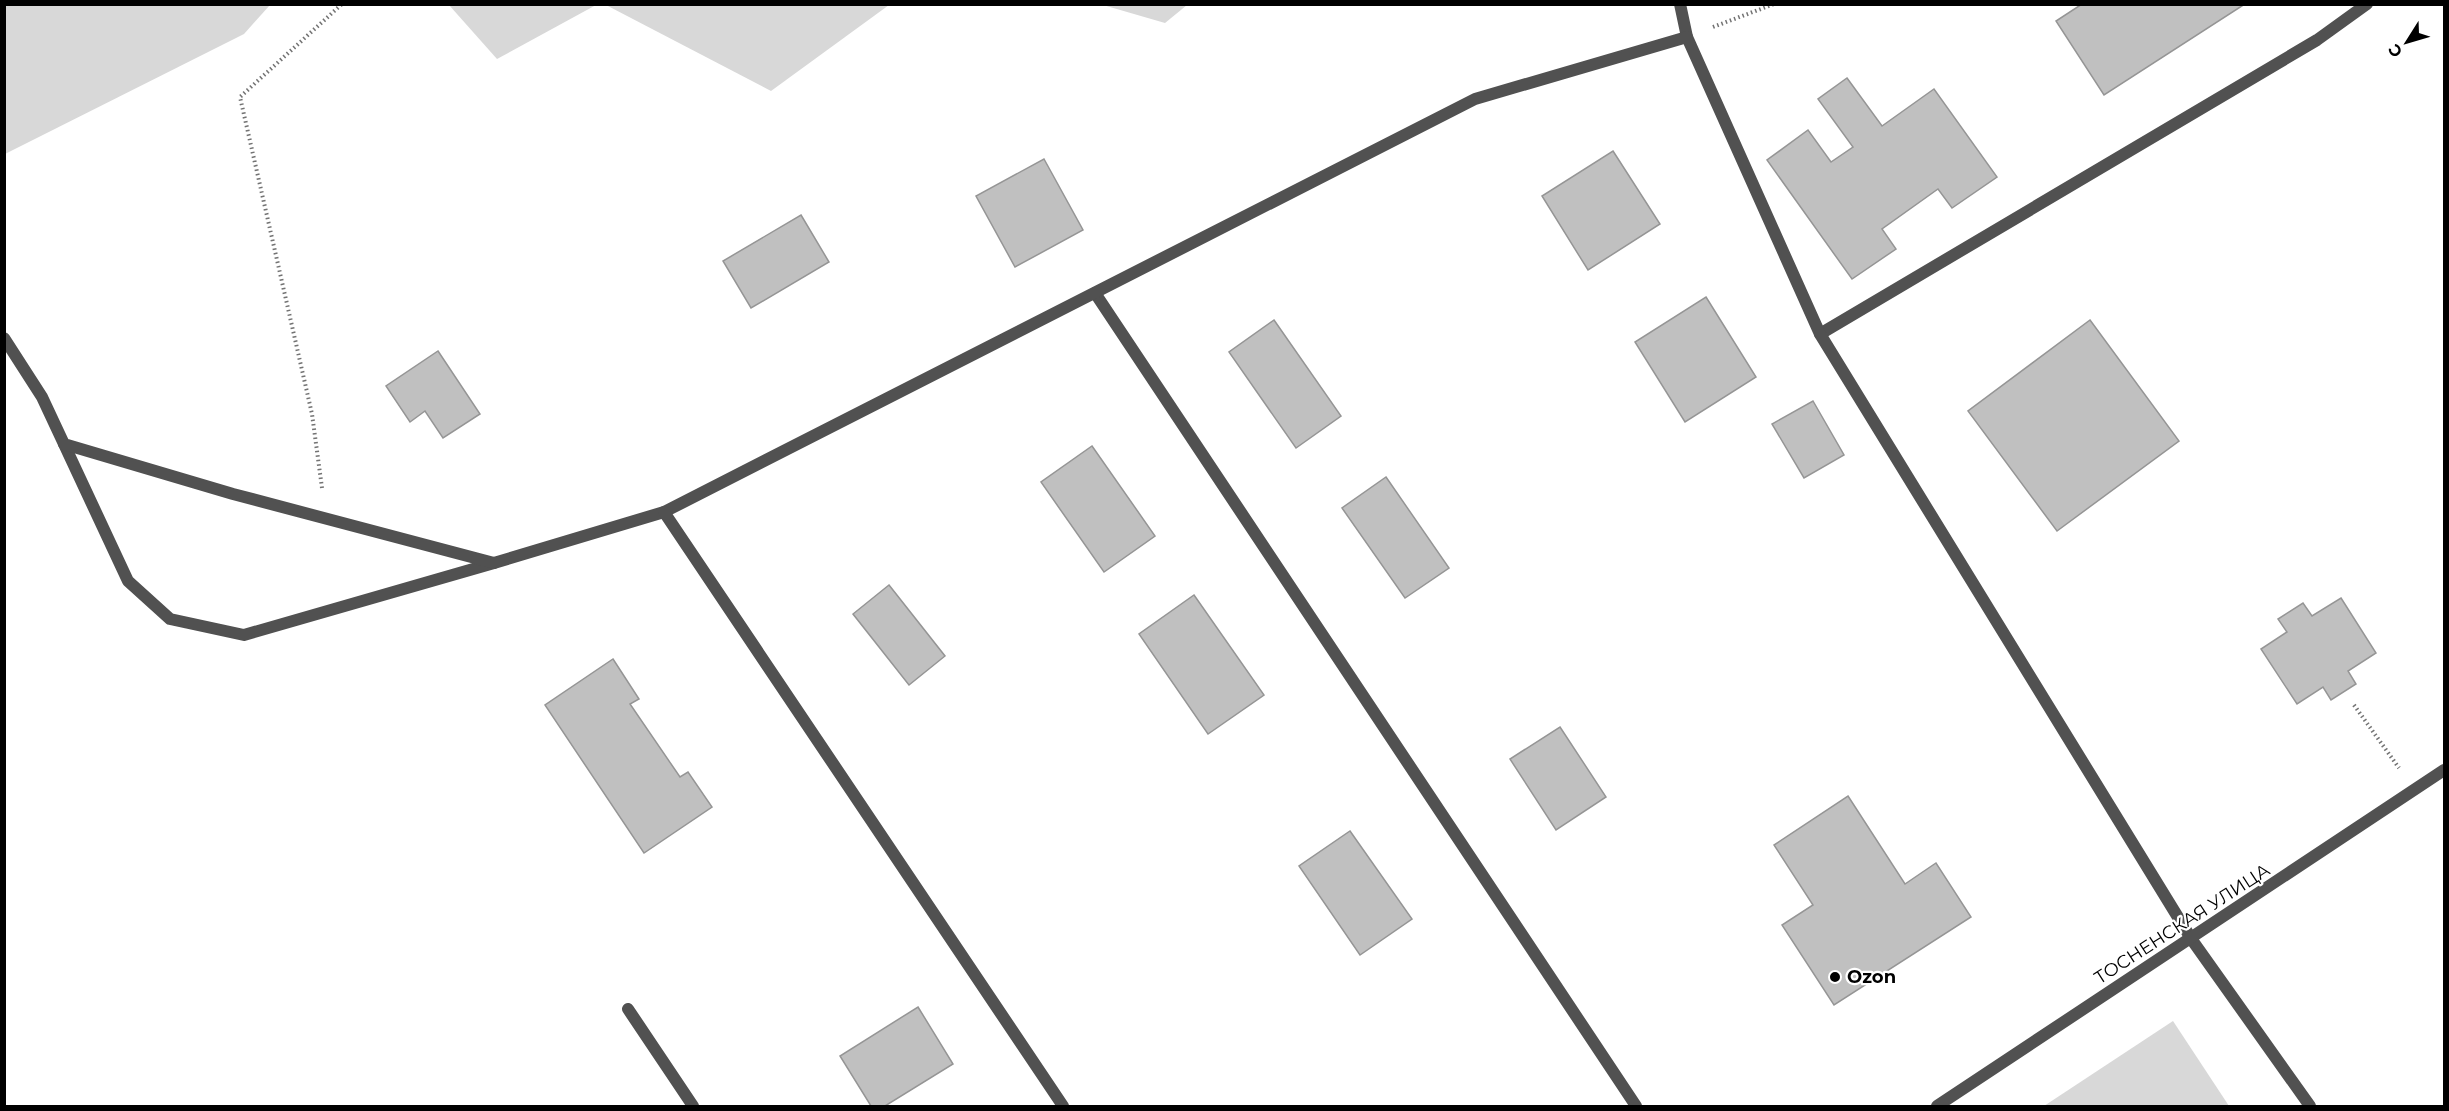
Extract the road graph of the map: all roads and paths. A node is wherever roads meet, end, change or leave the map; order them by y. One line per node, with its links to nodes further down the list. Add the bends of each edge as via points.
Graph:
1 (342, 4): 11 (path, via 240,97 312,414)
2 (1680, 4): 5 (street)
3 (1774, 4): 5 (path)
4 (2367, 4): 7 (street, via 2317,40)
5 (1687, 37): 6 (street, via 1475,99); 7 (street)
6 (1095, 293): 10 (street); 20 (street)
7 (1820, 334): 16 (street)
8 (4, 338): 9 (street, via 42,397)
9 (64, 444): 11 (street); 12 (street, via 128,581 170,619 244,635)
10 (664, 512): 12 (street); 19 (street)
11 (327, 518): 12 (street)
12 (494, 563)
13 (2354, 705): 14 (path)
14 (2398, 768)
15 (2445, 770): 16 (street, ТОСНЕНСКАЯ УЛИЦА)
16 (2192, 940): 21 (street, ТОСНЕНСКАЯ УЛИЦА); 22 (street)
17 (628, 1009): 18 (street)
18 (693, 1107)
19 (1063, 1107)
20 (1636, 1107)
21 (1938, 1107)
22 (2310, 1107)

